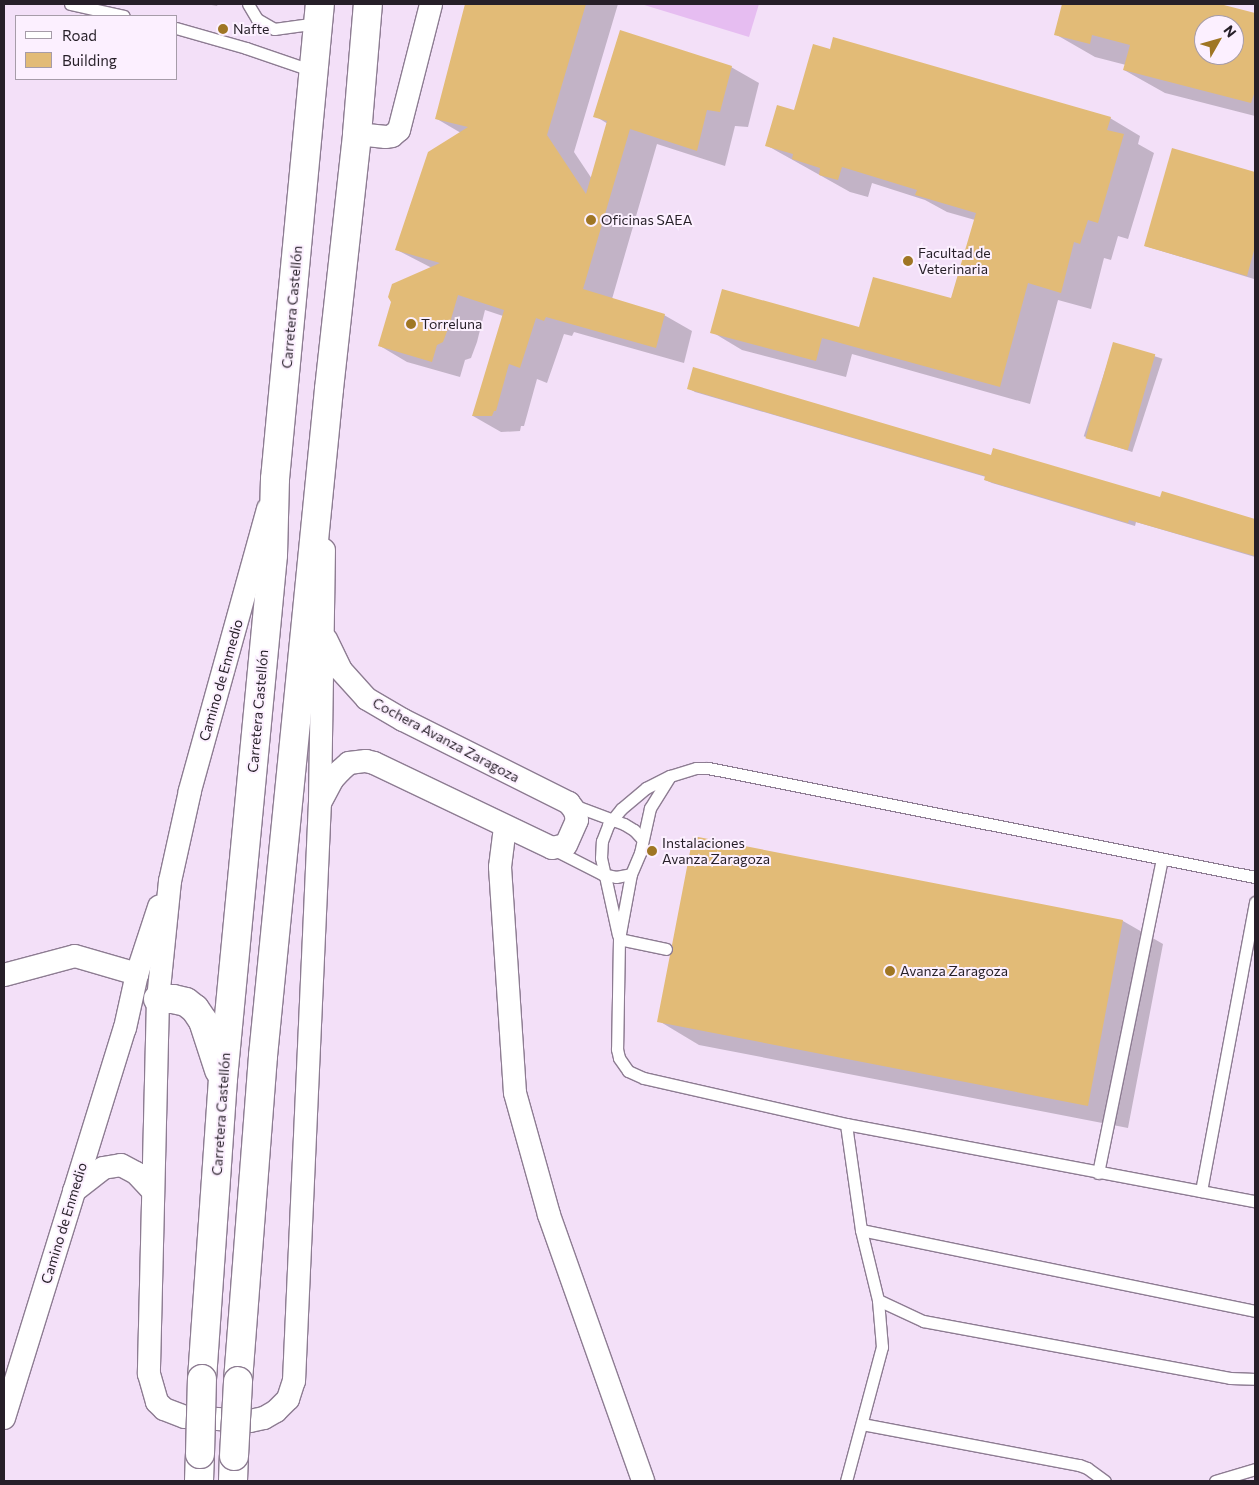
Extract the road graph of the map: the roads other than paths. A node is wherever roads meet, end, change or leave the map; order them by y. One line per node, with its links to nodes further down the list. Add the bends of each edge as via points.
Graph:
1 (70, 4): 6 (lane)
2 (248, 4): 5 (lane, via 257,19 274,29)
3 (368, 4): 9 (highway)
4 (431, 4): 9 (street, via 397,133 386,137)
5 (319, 13): 8 (highway, Carretera Castellón)
6 (120, 15)
7 (178, 29): 8 (lane)
8 (314, 72): 11 (highway, Carretera Castellón)
9 (357, 134): 10 (highway)
10 (329, 389): 12 (street); 45 (highway, bridge, via 263,1056)
11 (276, 479): 24 (street, Camino de Enmedio, via 190,791); 32 (highway, Carretera Castellón, via 273,555)
12 (324, 634): 14 (street); 15 (street, Cochera Avanza Zaragoza, via 341,670 366,699)
13 (670, 776): 16 (lane, via 631,799); 18 (lane, via 650,808); 20 (lane, via 686,770 708,768)
14 (320, 802): 17 (street, via 340,771 349,764 366,761); 36 (street, via 294,1381 288,1399 264,1418 185,1417 164,1409 156,1402 149,1374)
15 (569, 803): 16 (lane); 19 (street, via 576,815 571,836 566,845)
16 (612, 819): 18 (lane, via 634,830); 21 (lane, via 602,841)
17 (505, 827): 19 (street); 48 (street, via 500,867 515,1093 549,1215)
18 (642, 839): 22 (lane)
19 (552, 848): 21 (lane)
20 (1162, 859): 23 (lane); 34 (lane)
21 (602, 874): 22 (lane, via 616,877); 26 (lane)
22 (631, 874): 26 (lane)
23 (1255, 877)
24 (170, 881): 28 (street, Camino de Enmedio, via 152,924); 30 (street, Camino de Enmedio)
25 (1255, 902): 37 (lane)
26 (619, 939): 27 (lane); 33 (lane, via 617,1049 628,1071 644,1078)
27 (666, 949)
28 (137, 974): 29 (street, via 74,956); 31 (street, Camino de Enmedio)
29 (4, 975)
30 (158, 999): 31 (street, Camino de Enmedio, via 140,1007); 32 (highway, via 186,1002 195,1009 203,1021); 36 (street)
31 (125, 1028): 35 (street, Camino de Enmedio)
32 (223, 1079): 47 (highway, Carretera Castellón, bridge, via 202,1379)
33 (846, 1124): 34 (lane); 39 (lane)
34 (1098, 1173): 37 (lane)
35 (74, 1191): 36 (street, via 103,1168 121,1165 136,1173); 43 (street, Camino de Enmedio)
36 (153, 1191)
37 (1201, 1191): 38 (lane)
38 (1255, 1201)
39 (861, 1230): 40 (lane); 41 (lane)
40 (878, 1300): 42 (lane, via 923,1321 1230,1378); 44 (lane, via 882,1347)
41 (1255, 1311)
42 (1255, 1379)
43 (4, 1418)
44 (862, 1424): 49 (lane); 50 (lane, via 1079,1465)
45 (234, 1469)
46 (1255, 1469): 51 (lane)
47 (199, 1481)
48 (643, 1481)
49 (846, 1481)
50 (1105, 1481)
51 (1215, 1481)

